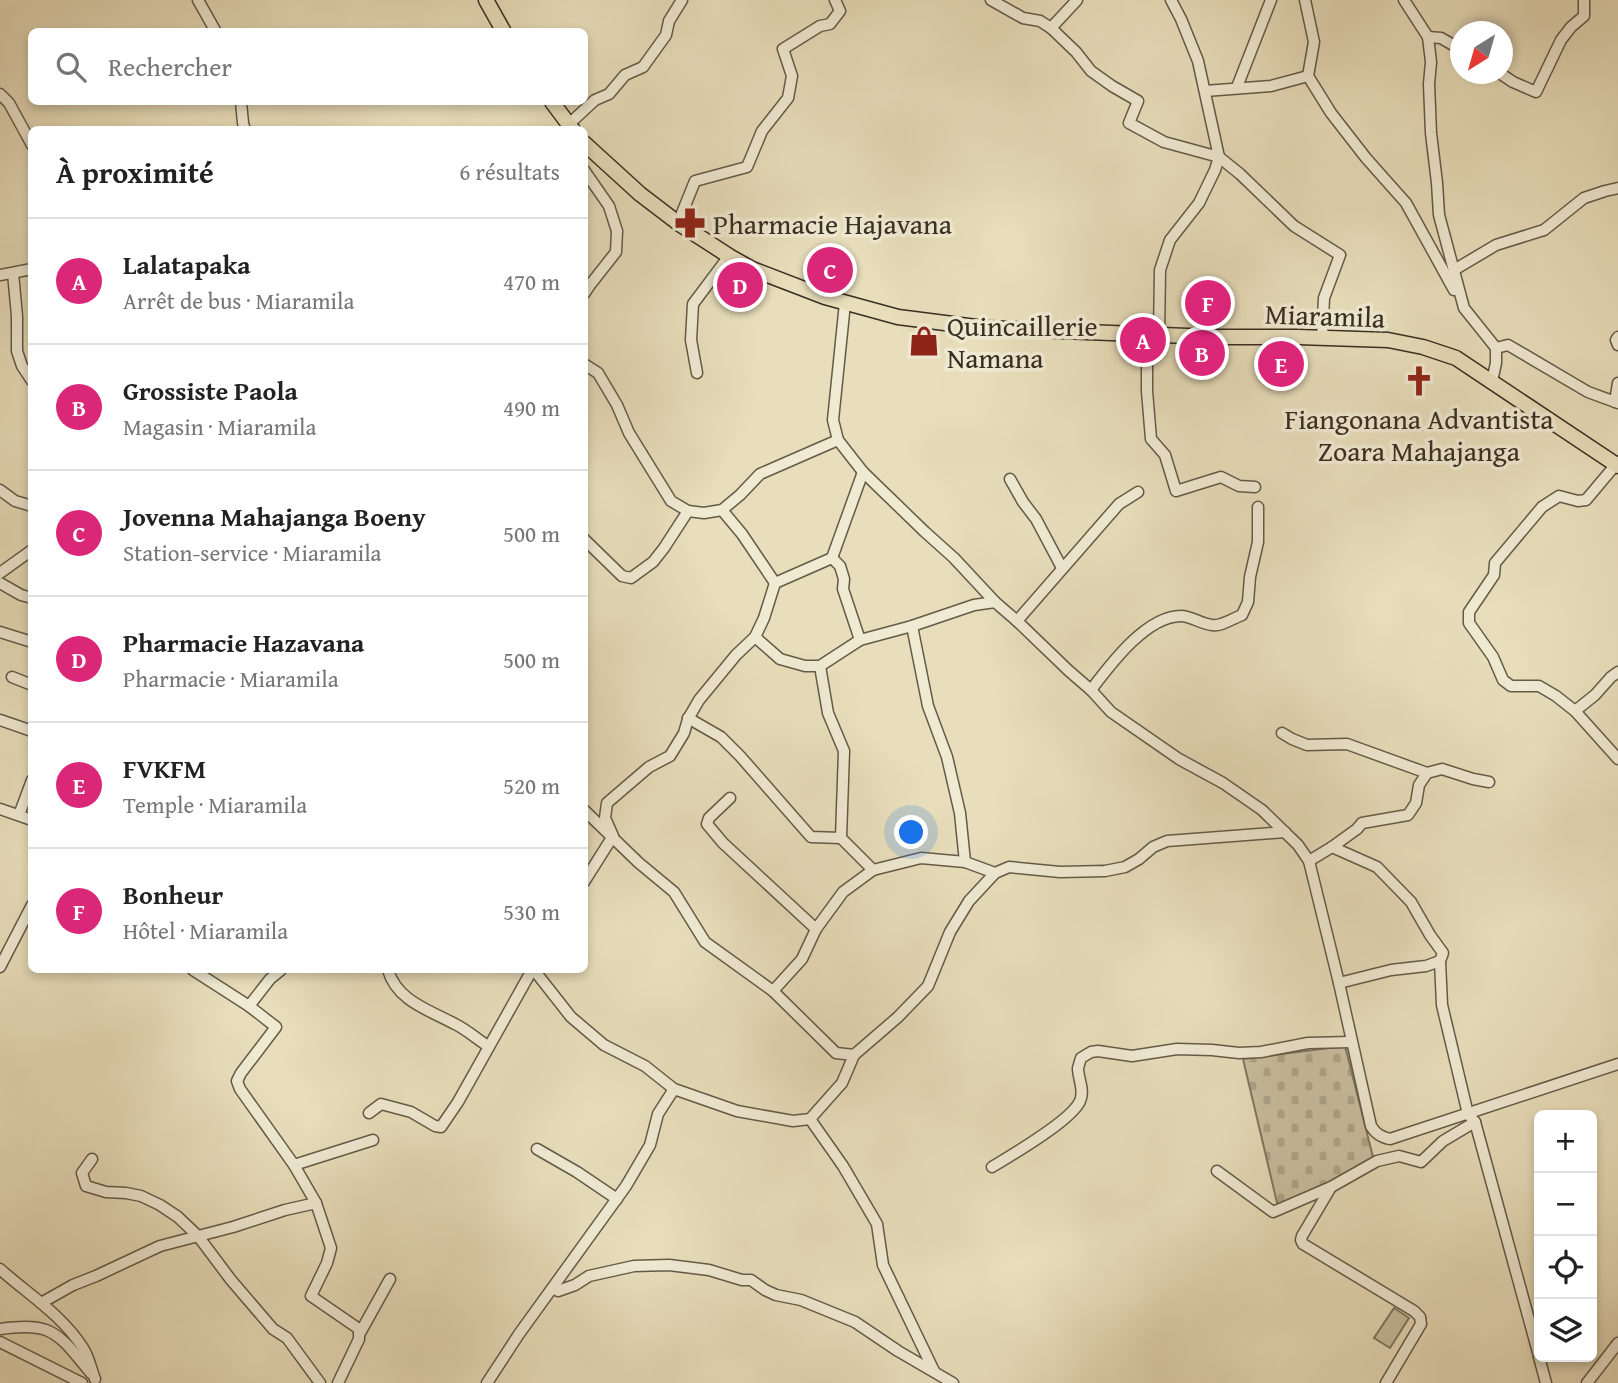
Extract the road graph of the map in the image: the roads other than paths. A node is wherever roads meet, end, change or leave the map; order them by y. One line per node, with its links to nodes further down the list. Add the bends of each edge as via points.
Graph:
1 (198, 0): 12 (street)
2 (486, 0): 13 (main road)
3 (682, 0): 22 (street, via 666,35 643,67 625,75 609,94)
4 (835, 0): 34 (street, via 840,11 830,24 783,49 792,76 788,98 762,131 747,167 695,181)
5 (990, 0): 14 (street)
6 (1077, 0): 14 (street)
7 (1171, 0): 20 (street, via 1198,61)
8 (1271, 0): 19 (street)
9 (1305, 0): 17 (street, via 1314,42)
10 (1404, 0): 15 (street)
11 (1584, 0): 18 (street, via 1584,16 1561,40 1536,92)
12 (214, 28)
13 (502, 28)
14 (1051, 28): 31 (street, via 1091,71 1138,101 1129,123 1164,142)
15 (1428, 37): 16 (street); 37 (street, via 1430,134 1439,215)
16 (1450, 43)
17 (1308, 76): 19 (street, via 1271,86); 42 (street, via 1331,113 1406,203)
18 (1513, 82)
19 (1237, 87): 20 (street)
20 (1205, 91): 31 (street)
21 (0, 94): 29 (street)
22 (588, 103)
23 (241, 105): 26 (street)
24 (554, 105): 27 (main road)
25 (581, 106): 28 (street)
26 (244, 126)
27 (567, 126)
28 (569, 126)
29 (28, 138)
30 (588, 146): 34 (main road, Miaramila)
31 (1219, 157): 43 (street, via 1199,203 1170,240 1160,271); 45 (street, via 1294,226 1340,255 1324,298)
32 (588, 176): 40 (street, via 609,206 617,231 616,252)
33 (1618, 188): 37 (street, via 1584,198 1544,230 1496,246)
34 (678, 223): 35 (main road, Miaramila)
35 (729, 256): 41 (main road, Miaramila, via 752,270); 49 (street, via 693,304 691,340)
36 (28, 270): 38 (street)
37 (1454, 270): 42 (street)
38 (13, 273): 39 (street); 50 (street, via 17,351)
39 (0, 275)
40 (588, 288)
41 (845, 303): 43 (main road, Miaramila, via 898,317 984,328); 54 (street, via 833,421)
42 (1464, 308): 47 (street)
43 (1153, 334): 45 (main road, Miaramila); 58 (street, via 1147,391 1151,439 1165,455 1176,491 1221,477 1239,486)
44 (1618, 337): 46 (street)
45 (1322, 338): 51 (main road, Miaramila, via 1388,340 1423,347 1456,358)
46 (1618, 345)
47 (1496, 348): 51 (street); 53 (street, via 1508,345 1588,391)
48 (588, 367): 64 (street, via 598,373 671,501)
49 (697, 373)
50 (28, 375)
51 (1492, 381): 55 (main road, Miaramila)
52 (1618, 383): 53 (street)
53 (1617, 402)
54 (838, 440): 56 (street); 63 (street, via 760,474)
55 (1617, 464): 85 (street, via 1586,500 1559,496 1542,506 1495,563 1494,575 1469,612 1469,623 1503,680 1511,686 1539,686)
56 (863, 472): 67 (street); 73 (street)
57 (1010, 479): 68 (street)
58 (1255, 487)
59 (0, 490): 61 (street)
60 (1138, 492): 68 (street, via 1119,504)
61 (28, 505)
62 (1258, 507): 84 (street, via 1258,542 1242,615 1214,626 1181,616 1162,621 1136,637)
63 (722, 510): 64 (street); 71 (street)
64 (688, 511): 65 (street, via 653,562 631,578 622,576)
65 (588, 543)
66 (28, 553): 69 (street)
67 (832, 558): 71 (street); 78 (street, via 840,566)
68 (1062, 568): 74 (street)
69 (0, 573)
70 (0, 583): 72 (street)
71 (775, 583): 77 (street)
72 (28, 597)
73 (995, 603): 74 (street); 75 (street, via 974,605)
74 (1017, 621): 84 (street)
75 (912, 626): 78 (street); 104 (street, via 928,706 947,757 960,813)
76 (0, 632): 79 (street)
77 (755, 638): 80 (street, via 780,659); 86 (street, via 736,654)
78 (860, 639): 80 (street)
79 (28, 641)
80 (820, 666): 101 (street, via 828,713 844,751)
81 (1618, 672): 85 (street)
82 (12, 677): 83 (street)
83 (28, 683)
84 (1091, 690): 99 (street, via 1111,712 1241,795)
85 (1575, 711): 90 (street)
86 (688, 718): 100 (street, via 670,756 649,767 607,803 606,818); 101 (street, via 721,737 811,837)
87 (0, 720): 88 (street)
88 (28, 730)
89 (1282, 733): 91 (street, via 1307,745 1347,744)
90 (1618, 759)
91 (1427, 773): 92 (street, via 1442,769); 102 (street, via 1408,815 1362,823)
92 (1489, 782)
93 (28, 791): 97 (street)
94 (730, 798): 109 (street, via 707,824)
95 (0, 809): 97 (street)
96 (588, 814): 100 (street)
97 (19, 815): 98 (street)
98 (28, 818)
99 (1285, 832): 103 (street); 106 (street, via 1167,841 1125,867 1105,871 1009,867)
100 (613, 836): 107 (street); 120 (street, via 674,892 705,942)
101 (841, 838): 105 (street)
102 (1332, 847): 103 (street); 110 (street, via 1377,867 1404,894 1443,953)
103 (1309, 861): 119 (street)
104 (965, 862): 105 (street, via 922,858); 106 (street)
105 (873, 870): 109 (street, via 843,892)
106 (995, 873): 124 (street, via 969,901 950,932 928,986)
107 (588, 876)
108 (28, 913): 111 (street)
109 (816, 929): 120 (street, via 802,959)
110 (1440, 961): 119 (street); 128 (street, via 1442,1005)
111 (0, 967)
112 (198, 973): 121 (street)
113 (264, 973): 118 (street)
114 (278, 973): 118 (street)
115 (390, 973): 123 (street, via 406,998)
116 (531, 973): 123 (street)
117 (535, 973): 126 (street, via 571,1017 604,1045 645,1066)
118 (271, 979): 121 (street)
119 (1339, 983): 122 (street)
120 (773, 991): 124 (street, via 836,1053)
121 (249, 1006): 133 (street, via 276,1027 237,1081)
122 (1351, 1042): 128 (street, via 1371,1126 1382,1137 1390,1139); 134 (street, via 1239,1053 1177,1049 1132,1056 1091,1052 1081,1058 1082,1094 1077,1107 1059,1124)
123 (488, 1046): 127 (street, via 441,1127 381,1104)
124 (854, 1055): 129 (street, via 842,1083)
125 (1618, 1064): 128 (street)
126 (674, 1090): 129 (street, via 737,1111 793,1121); 137 (street, via 658,1114 650,1145)
127 (369, 1113)
128 (1472, 1118): 136 (street, via 1421,1162 1399,1156 1377,1161); 146 (street)
129 (810, 1119): 150 (street, via 877,1224 883,1265)
130 (373, 1140): 133 (street)
131 (537, 1149): 137 (street)
132 (92, 1159): 139 (street, via 82,1173 86,1185 141,1196 178,1217)
133 (294, 1165): 138 (street)
134 (992, 1167)
135 (1217, 1171): 136 (street, via 1273,1212)
136 (1331, 1187): 157 (street, via 1302,1236 1303,1244 1420,1317 1421,1324)
137 (617, 1199): 142 (street)
138 (316, 1203): 139 (street); 145 (street, via 331,1248 311,1296)
139 (198, 1236): 143 (street, via 160,1246); 153 (street)
140 (0, 1269): 143 (street)
141 (390, 1279): 145 (street)
142 (552, 1288): 150 (street, via 558,1292 589,1276 634,1266 709,1270 751,1280 776,1295 855,1322); 155 (street)
143 (41, 1303): 151 (street, via 85,1350)
144 (0, 1329): 151 (street, via 46,1330 62,1340)
145 (360, 1333): 154 (street)
146 (1534, 1339)
147 (0, 1342): 152 (street)
148 (1618, 1343): 159 (street)
149 (1540, 1362): 158 (street)
150 (934, 1371): 156 (street)
151 (96, 1381)
152 (82, 1383)
153 (320, 1383)
154 (338, 1383)
155 (487, 1383)
156 (953, 1383)
157 (1386, 1383)
158 (1546, 1383)
159 (1587, 1383)

